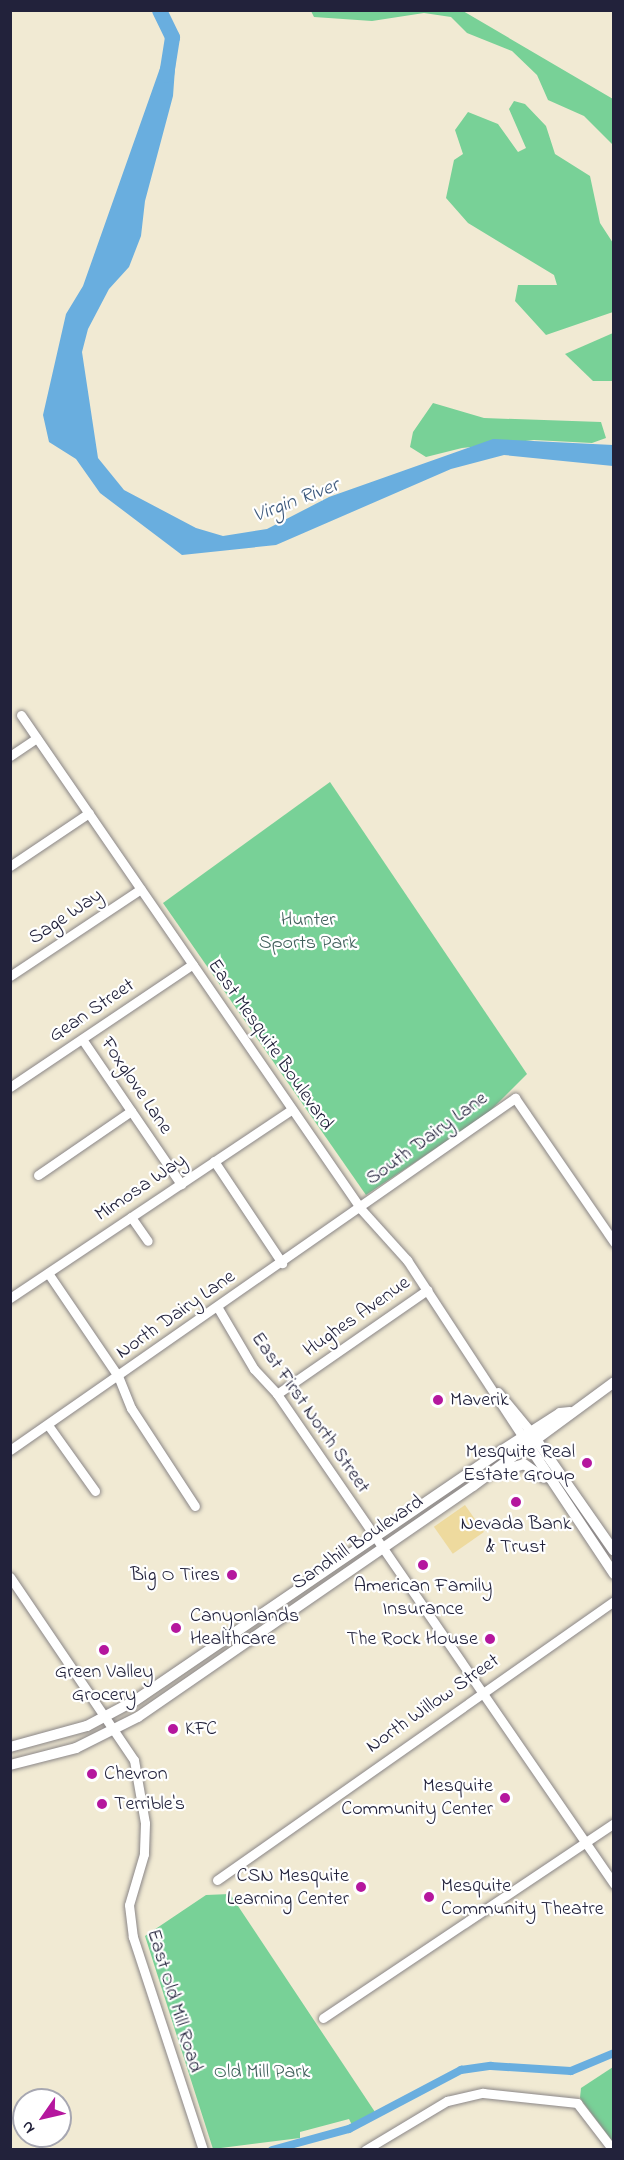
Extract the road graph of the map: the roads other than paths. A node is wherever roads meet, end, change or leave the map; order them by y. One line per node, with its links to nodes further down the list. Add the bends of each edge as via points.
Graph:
1 (21, 715): 2 (street, East Mesquite Boulevard)
2 (37, 738): 3 (street); 4 (street, East Mesquite Boulevard)
3 (10, 756)
4 (89, 813): 5 (street); 6 (street, East Mesquite Boulevard)
5 (10, 866)
6 (141, 889): 7 (street, East Mesquite Boulevard); 8 (street, Sage Way)
7 (193, 964): 9 (street, Gean Street); 11 (street, East Mesquite Boulevard)
8 (10, 976)
9 (82, 1039): 10 (street, Gean Street); 12 (street, Foxglove Lane)
10 (10, 1087)
11 (292, 1109): 13 (street, Mimosa Way); 16 (street, East Mesquite Boulevard)
12 (131, 1111): 14 (street); 15 (street, Foxglove Lane)
13 (214, 1161): 15 (street, Mimosa Way); 20 (street)
14 (38, 1175)
15 (181, 1184): 17 (street, Mimosa Way)
16 (361, 1209): 19 (street, South Dairy Lane, via 515,1098); 20 (street, North Dairy Lane); 22 (street, East Mesquite Boulevard)
17 (131, 1217): 18 (street); 21 (street, Mimosa Way)
18 (148, 1241)
19 (614, 1242)
20 (282, 1263): 24 (street, North Dairy Lane)
21 (48, 1273): 23 (street, Mimosa Way); 25 (street)
22 (427, 1290): 27 (street, Hughes Avenue); 29 (street, East Mesquite Boulevard)
23 (10, 1298)
24 (218, 1308): 25 (street, North Dairy Lane); 27 (street, East First North Street, via 254,1369)
25 (118, 1376): 28 (street, North Dairy Lane); 34 (street, via 131,1408)
26 (614, 1382): 29 (main road)
27 (277, 1394): 35 (street, East First North Street)
28 (48, 1425): 30 (street, North Dairy Lane); 32 (street)
29 (530, 1439): 31 (main road, Sandhill Boulevard); 33 (main road, East Mesquite Boulevard); 35 (main road, Sandhill Boulevard); 36 (main road, East Mesquite Boulevard)
30 (10, 1450)
31 (473, 1486): 33 (main road, via 524,1464 540,1473); 35 (main road, Sandhill Boulevard)
32 (95, 1491)
33 (563, 1501): 37 (main road, East Mesquite Boulevard)
34 (195, 1506)
35 (378, 1543): 40 (main road, Sandhill Boulevard); 41 (main road, Sandhill Boulevard); 42 (street, East First North Street)
36 (614, 1551)
37 (614, 1574)
38 (10, 1577): 43 (street, East Old Mill Road)
39 (614, 1601): 42 (street, North Willow Street)
40 (274, 1606): 41 (main road, via 274,1618); 43 (main road, Sandhill Boulevard)
41 (229, 1654): 44 (main road, Sandhill Boulevard)
42 (482, 1692): 48 (street, East First North Street); 49 (street, North Willow Street)
43 (106, 1716): 44 (street, East Old Mill Road); 45 (main road, Sandhill Boulevard)
44 (117, 1730): 46 (main road, Sandhill Boulevard, via 76,1748); 52 (street, East Old Mill Road, via 138,1772 145,1823 144,1854 129,1905 133,1936)
45 (10, 1748)
46 (10, 1765)
47 (614, 1823): 48 (street)
48 (584, 1842): 50 (street, East First North Street); 51 (street)
49 (217, 1880)
50 (614, 1884)
51 (323, 2018)
52 (203, 2150)
53 (365, 2150): 54 (street, via 447,2101 483,2093 577,2103)
54 (613, 2150)

